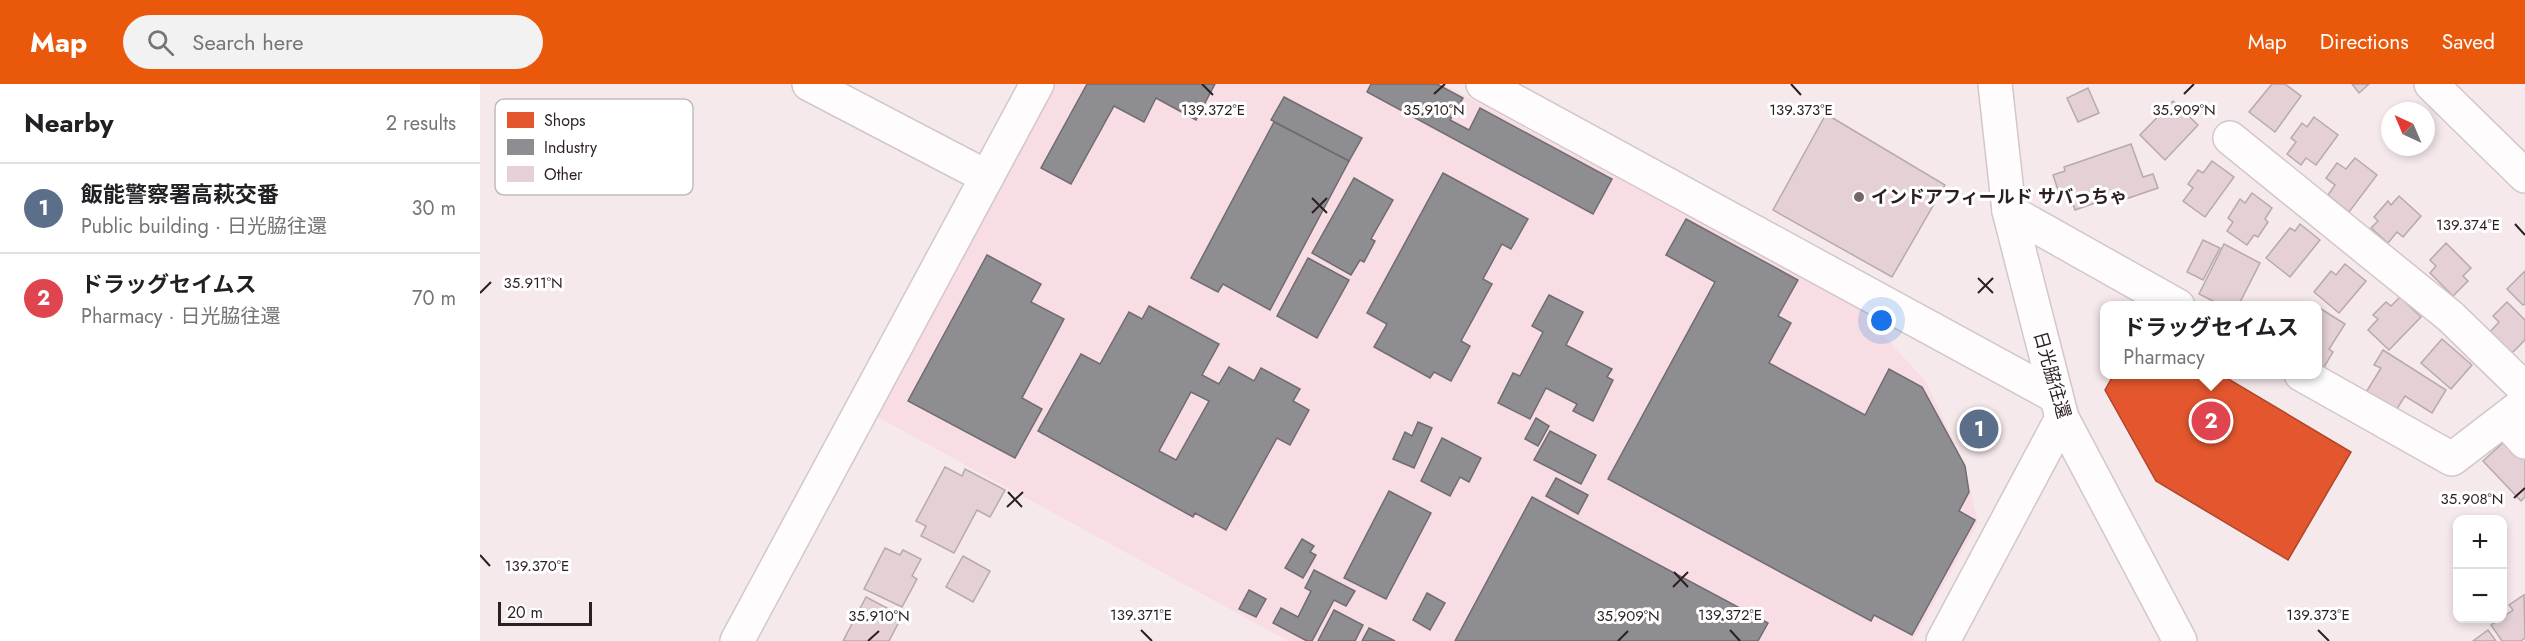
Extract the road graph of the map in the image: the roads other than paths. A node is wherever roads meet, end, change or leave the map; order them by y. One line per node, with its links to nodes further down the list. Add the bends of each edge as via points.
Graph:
1 (809, 84): 8 (street)
2 (1037, 84): 8 (street)
3 (1483, 84): 13 (street)
4 (1995, 84): 9 (street, 日光脇往還)
5 (2431, 84): 7 (street)
6 (2230, 138): 12 (street, via 2451,317)
7 (2525, 176)
8 (987, 177): 15 (street)
9 (2009, 211): 10 (street); 13 (street, 日光脇往還)
10 (2169, 301)
11 (2308, 379): 14 (street, via 2452,459)
12 (2525, 389)
13 (2059, 407): 16 (street); 17 (street, 日光脇往還)
14 (2518, 422)
15 (737, 641)
16 (1943, 641)
17 (2180, 641)

